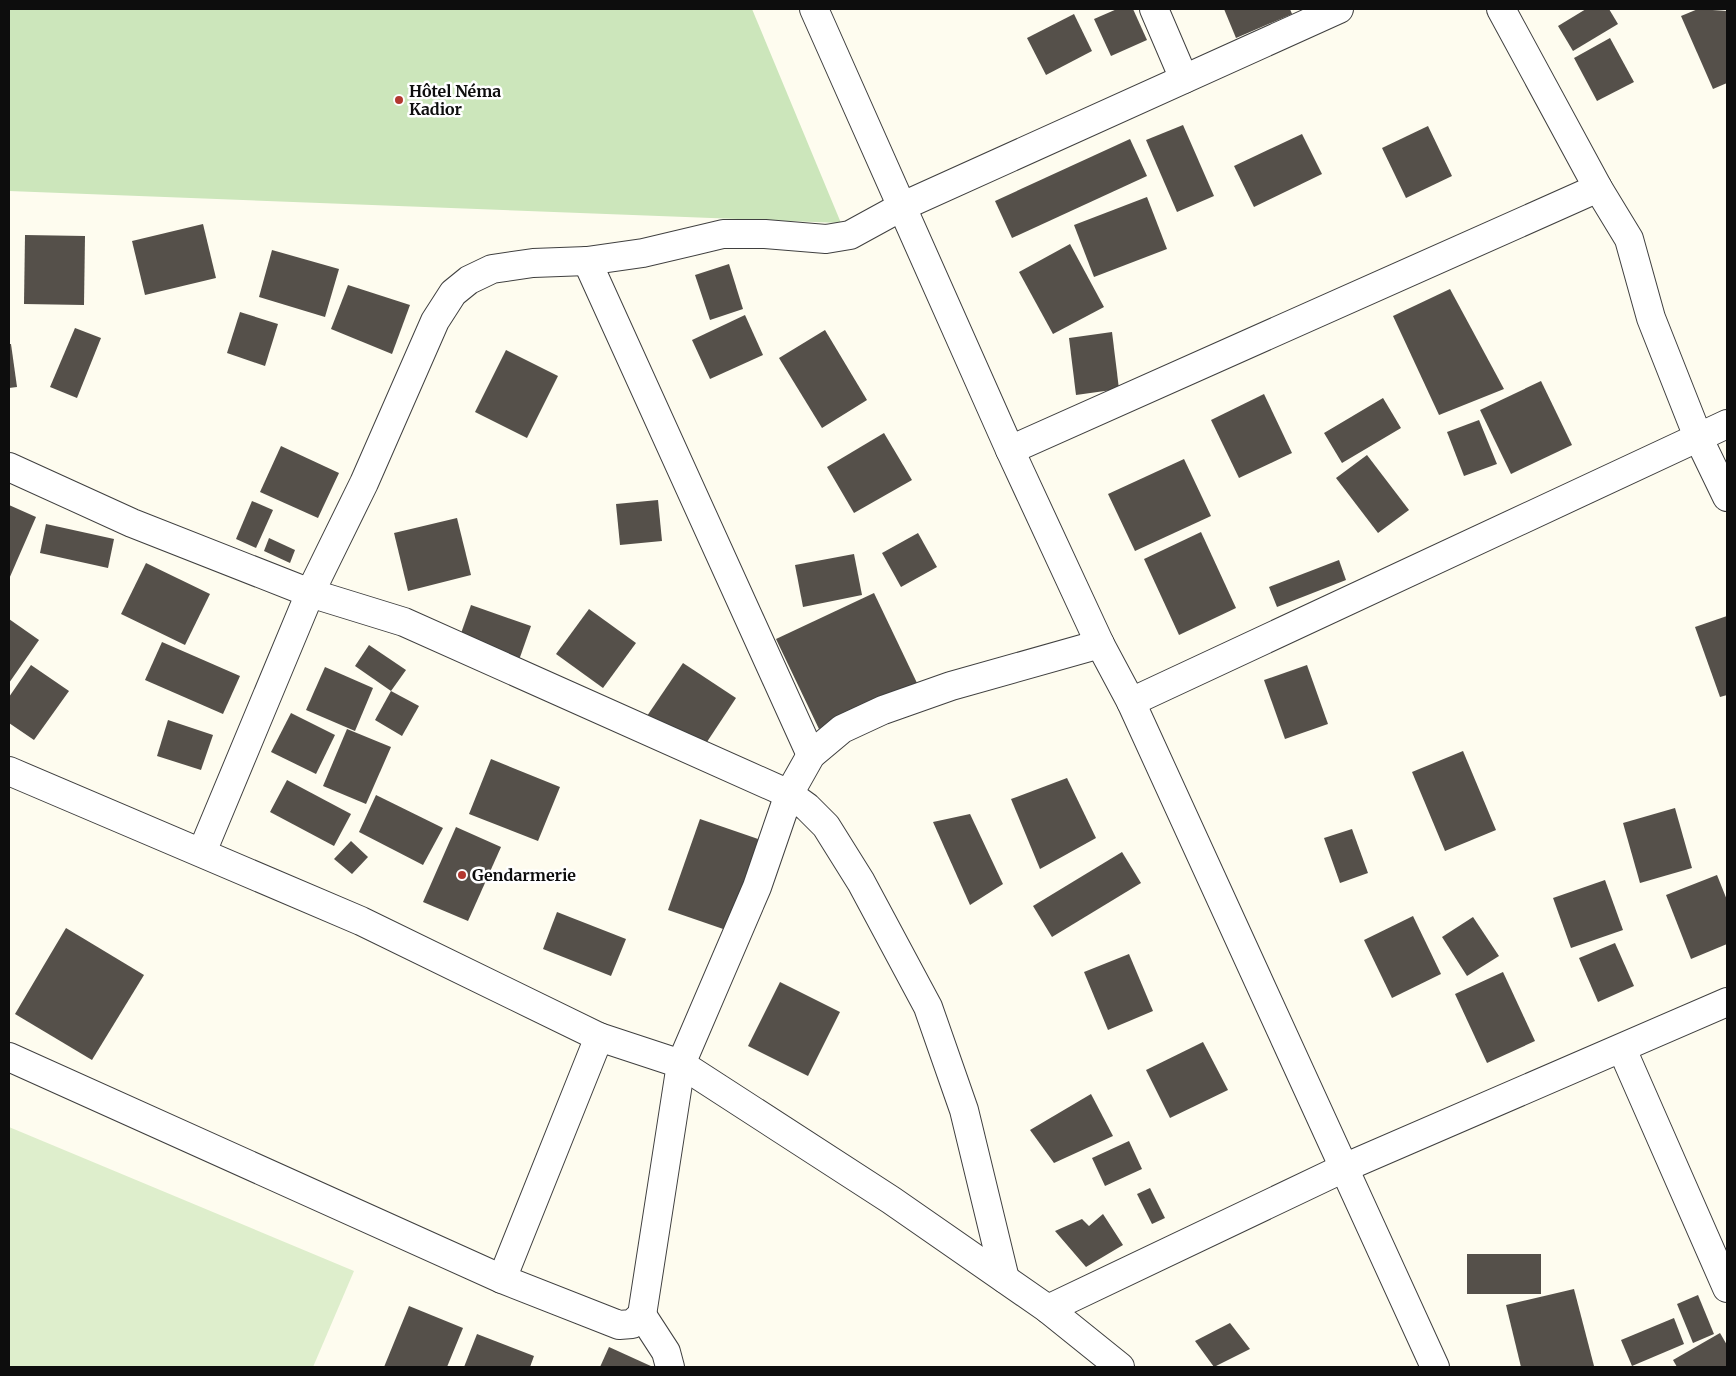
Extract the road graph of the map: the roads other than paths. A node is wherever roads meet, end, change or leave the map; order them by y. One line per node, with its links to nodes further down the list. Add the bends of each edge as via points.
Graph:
1 (814, 9): 7 (street)
2 (1154, 9): 5 (street)
3 (1339, 9): 5 (street)
4 (1501, 9): 6 (street)
5 (1184, 79): 7 (street)
6 (1598, 188): 10 (street, via 1629,239 1650,318); 11 (street)
7 (903, 206): 8 (street, via 850,235 826,239 722,234 677,246); 11 (street)
8 (587, 261): 14 (street, via 533,263 492,269 469,280 453,293 435,321 364,483); 17 (street)
9 (1727, 424): 10 (street)
10 (1698, 437): 13 (street); 16 (street)
11 (1010, 450): 15 (street)
12 (9, 467): 14 (street, via 132,523)
13 (1727, 497)
14 (310, 593): 19 (street, via 404,622); 20 (street)
15 (1100, 644): 16 (street); 17 (street, via 952,686 883,710 842,729)
16 (1131, 702): 26 (street)
17 (811, 755): 19 (street)
18 (9, 771): 20 (street)
19 (789, 794): 25 (street, via 757,887); 28 (street, via 826,826 861,882 928,1007 964,1110)
20 (202, 852): 22 (street, via 361,921)
21 (1727, 1002): 23 (street)
22 (599, 1037): 25 (street); 27 (street)
23 (1622, 1049): 26 (street); 29 (street)
24 (9, 1057): 27 (street)
25 (681, 1064): 28 (street); 31 (street)
26 (1346, 1167): 30 (street); 34 (street)
27 (502, 1279): 31 (street, via 619,1325 632,1324)
28 (1006, 1279): 30 (street)
29 (1727, 1288)
30 (1048, 1309): 33 (street)
31 (642, 1315): 32 (street, via 666,1352)
32 (670, 1367)
33 (1120, 1367)
34 (1436, 1367)

